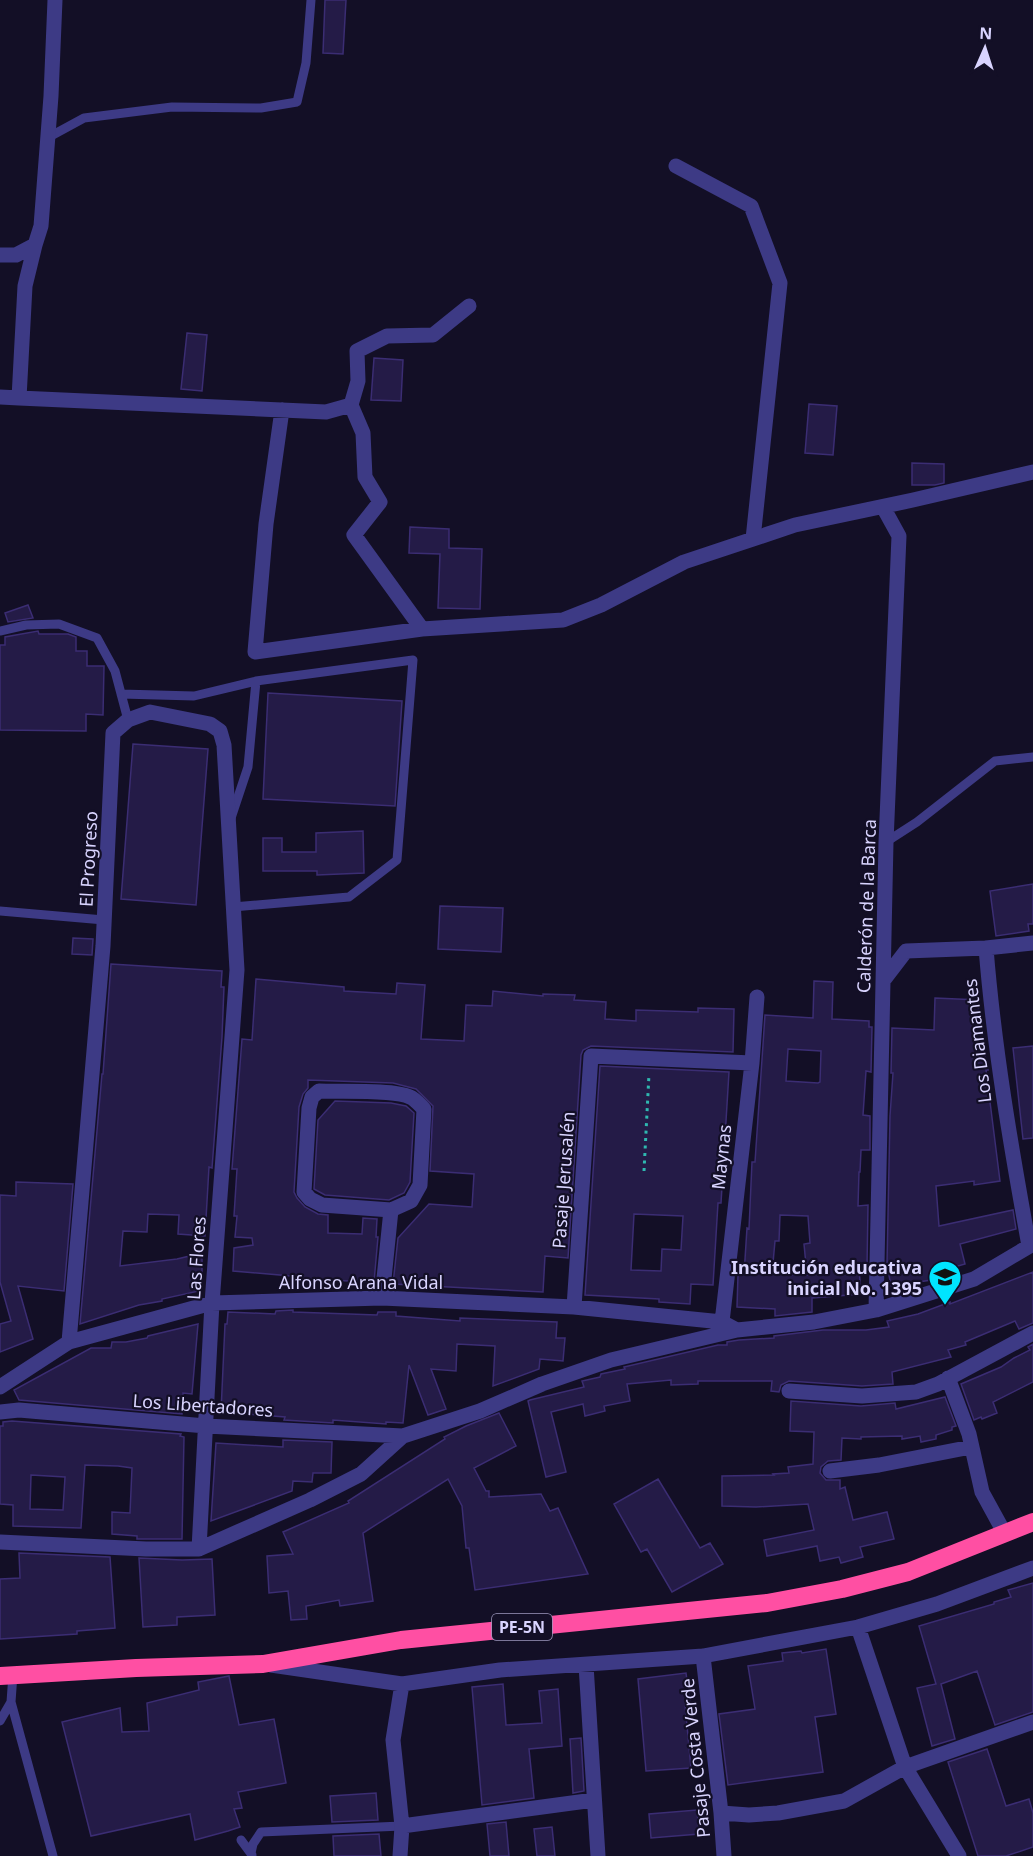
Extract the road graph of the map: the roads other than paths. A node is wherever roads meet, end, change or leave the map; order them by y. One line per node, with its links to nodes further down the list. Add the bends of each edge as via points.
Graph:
1 (55, 0): 3 (street)
2 (311, 0): 3 (lane, via 306,63 297,102 261,108 172,107 84,118)
3 (49, 137): 5 (street, via 41,226)
4 (676, 166): 14 (street, via 751,206 780,283)
5 (35, 245): 6 (street, via 16,255); 9 (street, via 25,286)
6 (0, 255)
7 (469, 306): 10 (street, via 434,334 387,336 357,351 358,381)
8 (0, 397): 9 (street)
9 (19, 398): 11 (street)
10 (351, 405): 11 (street, via 326,412); 15 (street, via 363,433 365,477 380,502 354,535)
11 (282, 410): 15 (street, via 266,524 255,652)
12 (1033, 472): 13 (street)
13 (883, 507): 14 (street, via 795,525); 22 (street, Calderón de la Barca, via 899,536)
14 (753, 539): 15 (street, via 684,562 563,620)
15 (422, 629)
16 (0, 631): 18 (lane, via 59,624 97,638 115,671)
17 (256, 681): 18 (lane, via 194,696); 21 (lane, via 249,767); 23 (lane, via 413,660 397,860 349,897)
18 (121, 694): 19 (lane)
19 (128, 720): 21 (street, via 150,712 210,724 220,731 225,745); 25 (street, El Progreso, via 113,733)
20 (1033, 757): 22 (lane, via 995,761)
21 (229, 825): 23 (street)
22 (886, 842): 28 (street, Calderón de la Barca)
23 (233, 907): 34 (street, Las Flores, via 237,970)
24 (0, 911): 25 (lane)
25 (104, 920): 40 (street, El Progreso)
26 (1033, 943): 27 (street)
27 (986, 948): 28 (street, via 906,951); 32 (street, Los Diamantes, via 1004,1105)
28 (883, 981): 36 (street, Calderón de la Barca)
29 (757, 997): 30 (street, Maynas)
30 (752, 1063): 35 (street, Pasaje Jerusalén, via 591,1056); 37 (street, Maynas)
31 (391, 1210): 31 (street, via 411,1201 420,1185 424,1109 402,1095 319,1091 312,1096 309,1108 304,1192 322,1205); 33 (street)
32 (1031, 1245): 36 (street, via 974,1280)
33 (382, 1298): 34 (street, Alfonso Arana Vidal); 35 (street, Alfonso Arana Vidal)
34 (212, 1303): 40 (street, Alfonso Arana Vidal); 45 (street, Las Flores)
35 (574, 1307): 37 (street, Alfonso Arana Vidal)
36 (876, 1310): 38 (street, via 814,1322)
37 (722, 1322): 38 (street, Alfonso Arana Vidal)
38 (737, 1330): 46 (street, via 611,1360)
39 (1033, 1333): 41 (street)
40 (69, 1342): 42 (street, Alfonso Arana Vidal)
41 (948, 1378): 43 (street, via 916,1392 862,1396); 47 (street)
42 (0, 1387)
43 (789, 1391)
44 (0, 1412): 45 (street, Los Libertadores, via 19,1410)
45 (206, 1426): 46 (street, Los Libertadores); 52 (street, Las Flores)
46 (403, 1436): 52 (street, via 361,1474)
47 (971, 1447): 48 (street); 50 (street, via 982,1492)
48 (830, 1471)
49 (1033, 1522): 50 (highway, PE-5N)
50 (1005, 1534): 56 (highway, PE-5N, via 908,1572 767,1603 401,1640)
51 (0, 1542): 52 (street)
52 (199, 1548)
53 (1033, 1568): 54 (street, via 937,1604)
54 (858, 1627): 55 (street); 63 (street)
55 (704, 1656): 57 (street); 65 (street, Pasaje Costa Verde)
56 (263, 1664): 58 (highway, PE-5N); 59 (street)
57 (586, 1665): 59 (street, via 500,1670); 64 (street)
58 (6, 1675): 60 (lane)
59 (402, 1684): 66 (street, via 393,1740)
60 (11, 1702): 61 (lane); 69 (lane)
61 (0, 1721)
62 (1033, 1722): 63 (street)
63 (905, 1767): 65 (street, via 844,1801 778,1813); 73 (street)
64 (594, 1800): 66 (street); 71 (street)
65 (721, 1813): 72 (street, Pasaje Costa Verde)
66 (402, 1826): 68 (lane, via 261,1832); 70 (street)
67 (241, 1840): 68 (lane)
68 (251, 1854)
69 (52, 1856)
70 (400, 1856)
71 (598, 1856)
72 (724, 1856)
73 (959, 1856)

